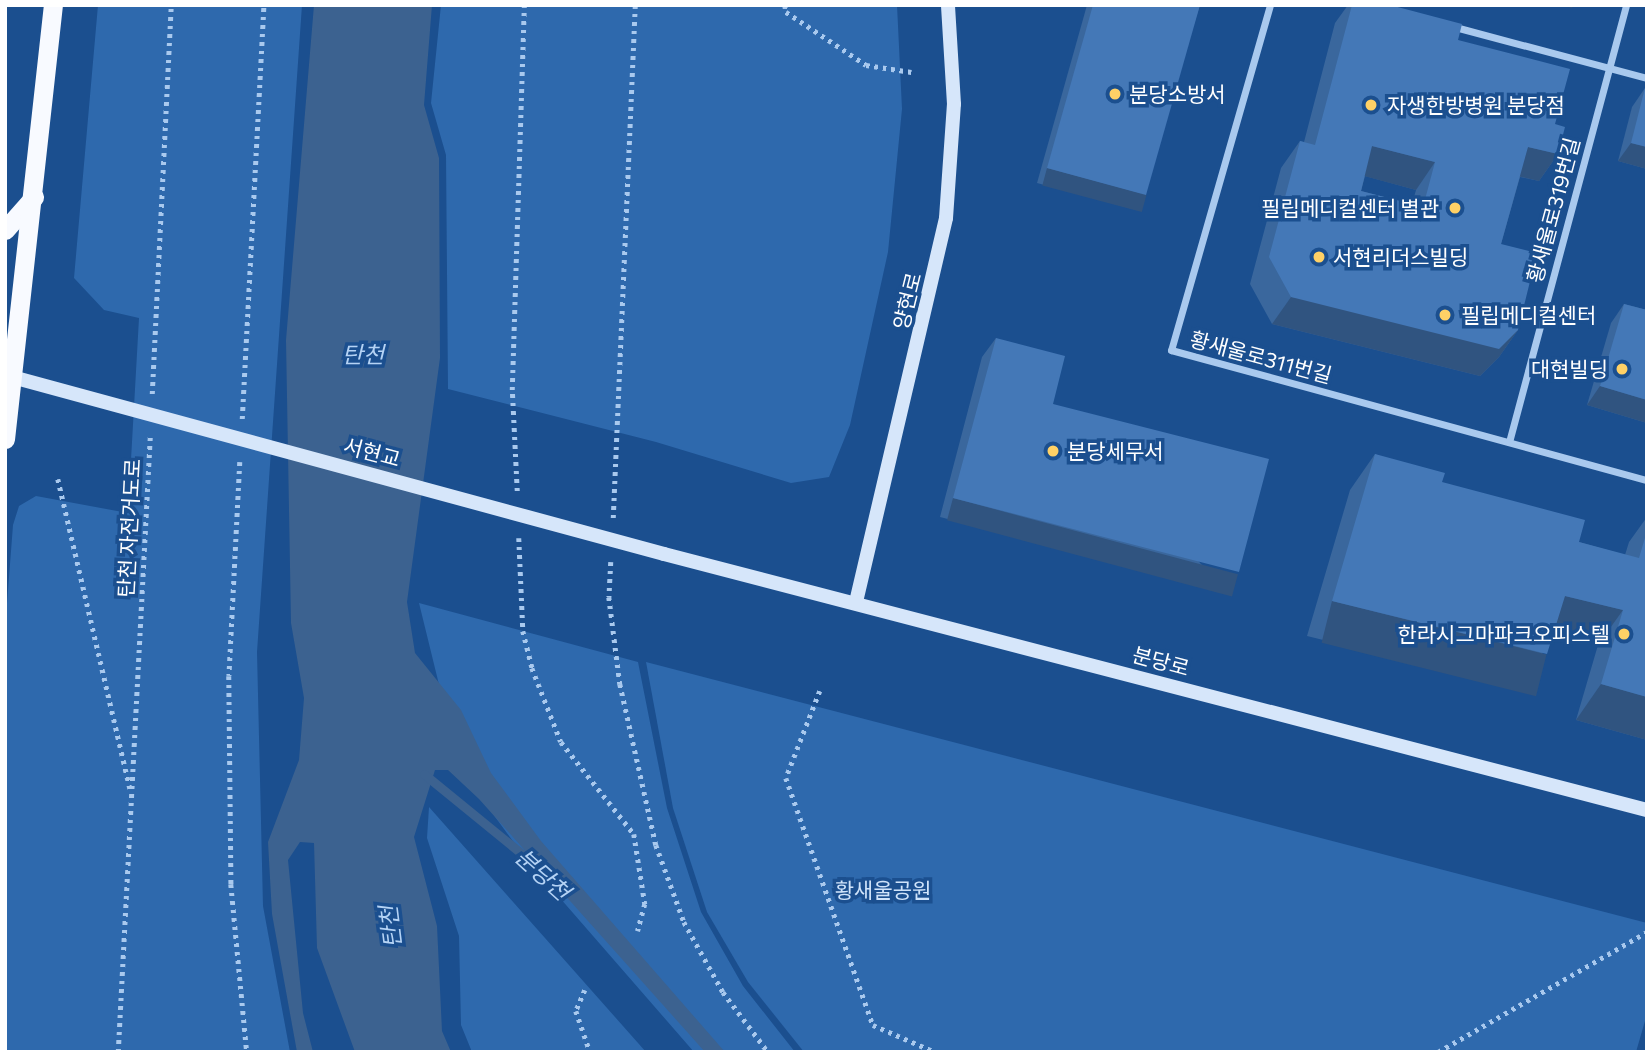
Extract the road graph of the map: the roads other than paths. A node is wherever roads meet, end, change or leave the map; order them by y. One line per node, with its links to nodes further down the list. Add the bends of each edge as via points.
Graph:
1 (53, 5): 8 (highway)
2 (948, 5): 15 (main road, 양현로, via 954,104 946,218)
3 (1270, 5): 12 (street, 황새울로311번길, via 1171,350)
4 (1626, 5): 6 (street, 황새울로319번길)
5 (1439, 23): 6 (street)
6 (1610, 68): 7 (street); 12 (street, 황새울로319번길)
7 (1647, 78)
8 (34, 197): 9 (highway); 10 (highway)
9 (5, 230)
10 (9, 376): 11 (highway); 14 (main road, 서현교)
11 (5, 439)
12 (1509, 442): 13 (street, 황새울로311번길)
13 (1647, 481)
14 (664, 554): 15 (main road, 분당로)
15 (856, 602): 16 (main road, 분당로)
16 (1647, 810)

